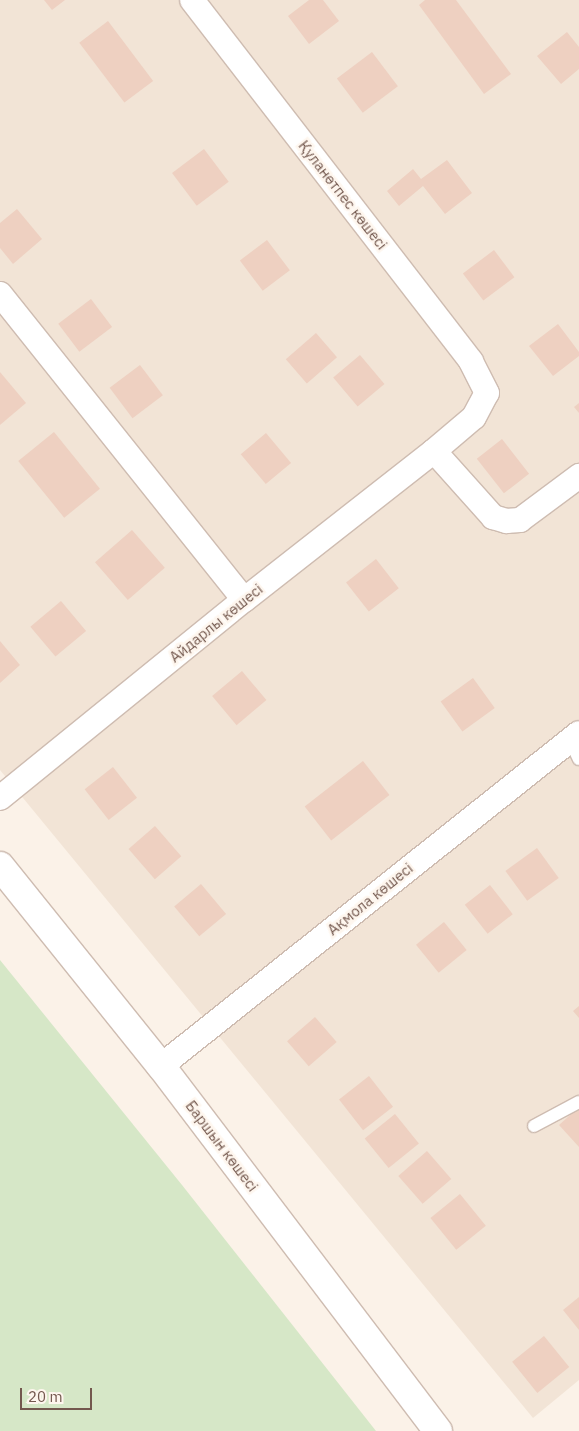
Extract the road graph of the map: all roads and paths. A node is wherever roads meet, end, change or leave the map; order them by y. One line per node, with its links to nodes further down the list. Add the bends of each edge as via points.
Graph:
1 (192, 0): 3 (street, Қуланөтпес көшесі, via 471,361)
2 (0, 294): 6 (street)
3 (488, 393): 4 (street, Айдарлы көшесі, via 474,417)
4 (434, 451): 5 (street, via 494,517 506,520 520,520); 6 (street, Айдарлы көшесі)
5 (579, 476)
6 (244, 600): 8 (street, Айдарлы көшесі)
7 (576, 744): 10 (street, Ақмола көшесі)
8 (0, 798)
9 (0, 866): 10 (street, Баршын көшесі)
10 (161, 1066): 13 (street, Баршын көшесі)
11 (579, 1102): 12 (lane)
12 (534, 1126)
13 (438, 1431)

